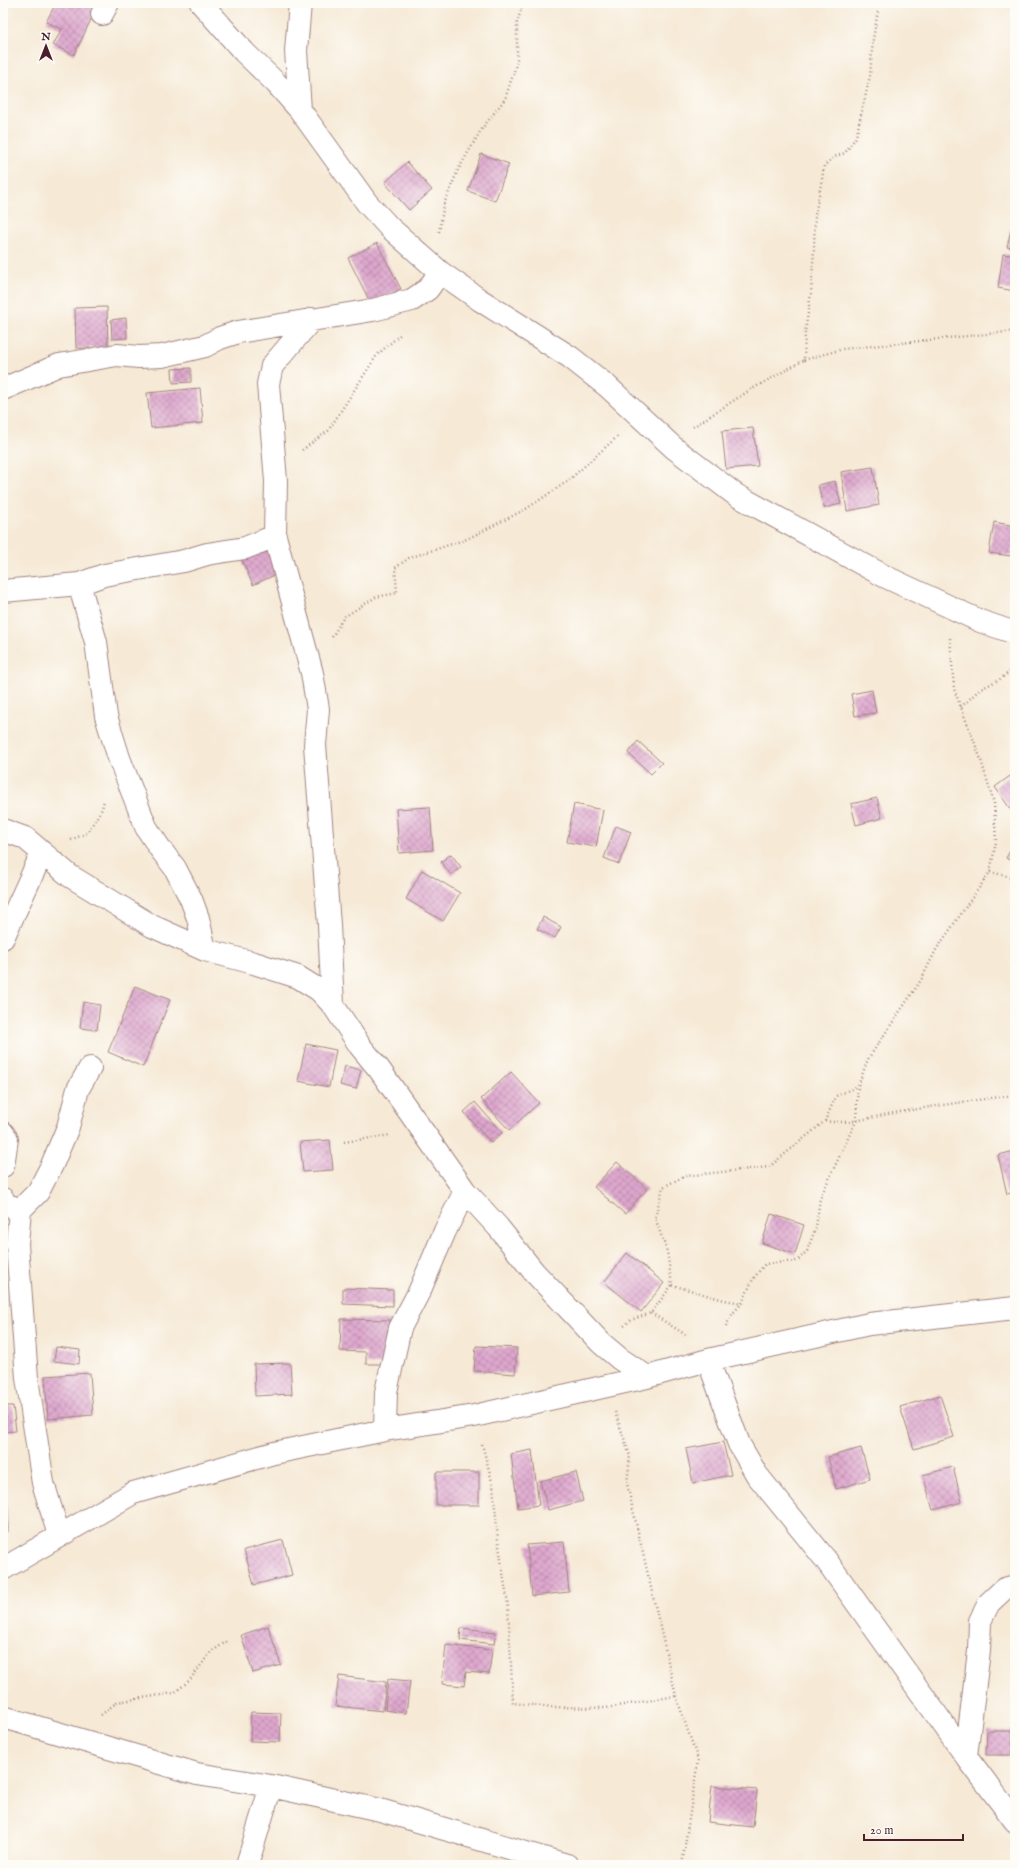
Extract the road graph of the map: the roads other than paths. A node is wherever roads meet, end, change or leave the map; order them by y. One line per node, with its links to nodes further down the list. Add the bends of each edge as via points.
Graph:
1 (201, 3): 3 (street)
2 (300, 3): 3 (street, via 296,51)
3 (300, 110): 4 (street, via 367,203 389,227)
4 (440, 272): 5 (street, via 428,289 412,300 373,310); 10 (street, via 570,357 607,386 674,448 736,495 886,577 980,621)
5 (312, 319): 6 (street, via 238,332 205,346 162,356 117,355 67,363); 7 (street, via 272,366 268,384 276,481)
6 (3, 389)
7 (275, 536): 8 (street, via 245,548 104,575); 15 (street, via 312,673 318,709 315,745)
8 (79, 584): 9 (street); 14 (street, via 96,642 106,716 119,758 146,827 175,868 191,899)
9 (3, 591)
10 (1015, 633)
11 (3, 830): 12 (street, via 25,838)
12 (42, 853): 13 (street); 14 (street, via 70,876 152,926)
13 (3, 938)
14 (205, 950): 15 (street, via 298,977 318,990)
15 (333, 1005): 19 (street)
16 (90, 1068): 20 (street, via 78,1088 68,1127 38,1192)
17 (3, 1133): 18 (street, via 7,1139)
18 (3, 1166)
19 (465, 1191): 23 (street, via 534,1272 602,1343); 24 (street, via 395,1342 386,1392)
20 (11, 1204): 25 (street, via 18,1250 27,1378 43,1483)
21 (1015, 1308): 22 (street, via 869,1324)
22 (711, 1353): 23 (street); 29 (street, via 739,1444 757,1475 826,1560)
23 (647, 1377): 24 (street, via 474,1416)
24 (384, 1430): 25 (street, via 274,1453 134,1493)
25 (59, 1536): 26 (street)
26 (3, 1569)
27 (1015, 1586): 29 (street, via 1004,1589 989,1603 980,1621 979,1651)
28 (3, 1717): 30 (street, via 197,1774)
29 (966, 1756): 31 (street)
30 (271, 1786): 32 (street); 33 (street, via 380,1810)
31 (1015, 1821)
32 (246, 1865)
33 (567, 1865)

